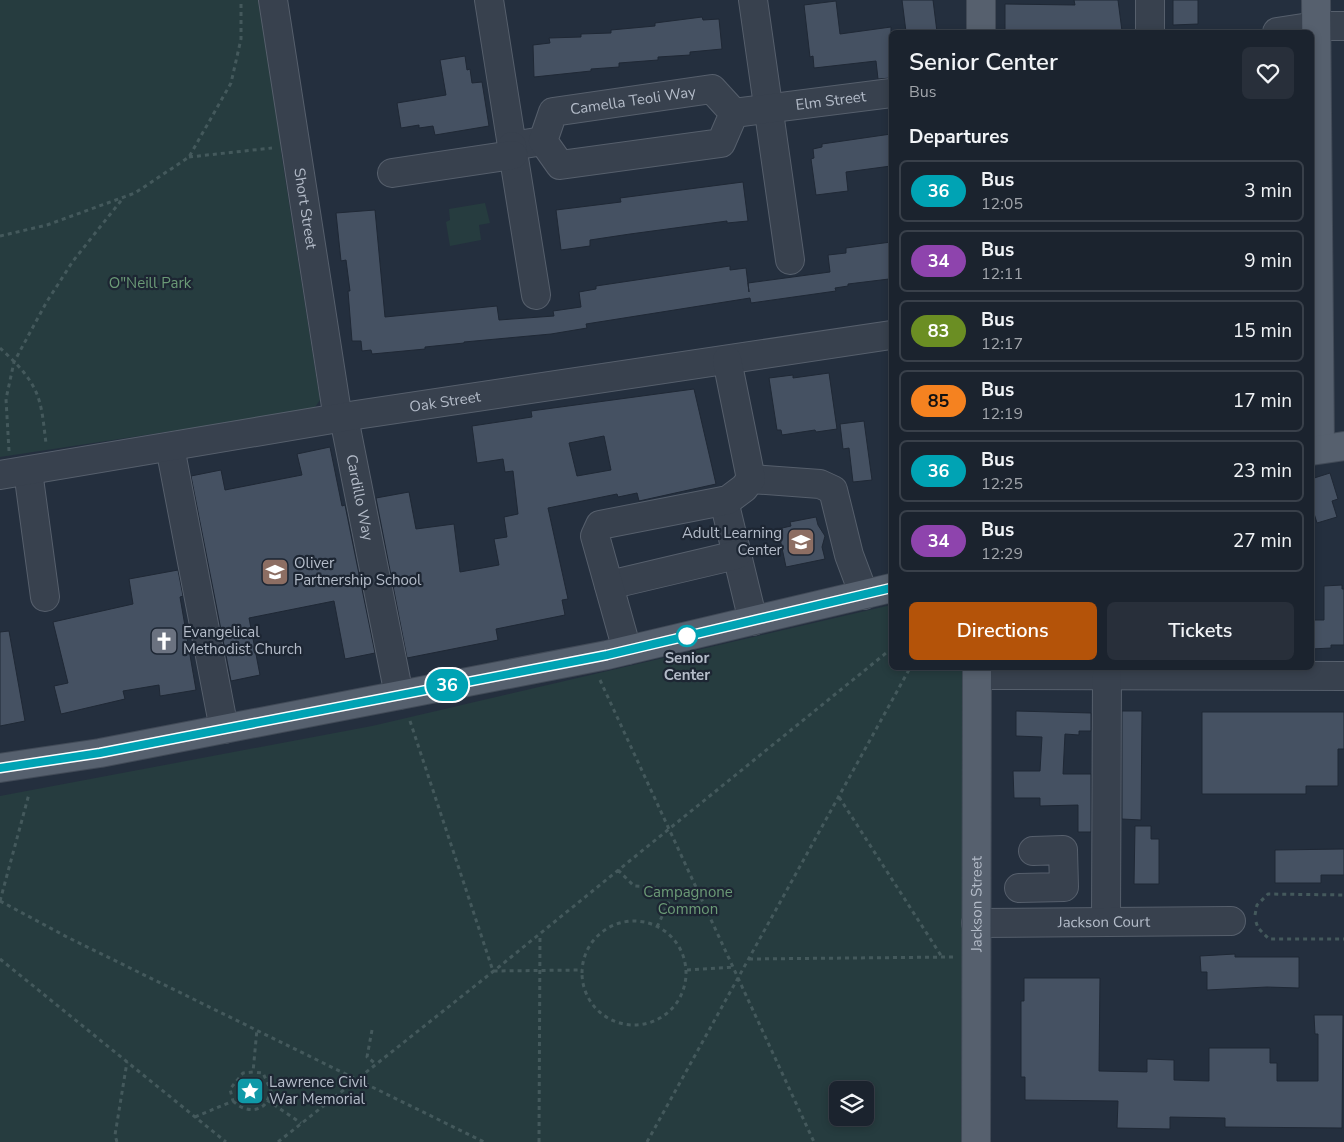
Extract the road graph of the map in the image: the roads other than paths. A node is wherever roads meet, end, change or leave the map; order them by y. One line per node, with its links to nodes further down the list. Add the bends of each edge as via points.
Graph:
1 (273, 0): 22 (street, Short Street)
2 (489, 0): 15 (street)
3 (753, 0): 12 (street)
4 (980, 0): 8 (main road)
5 (1150, 0): 9 (street)
6 (1316, 13): 7 (street); 10 (street); 18 (main road)
7 (1344, 26)
8 (980, 30)
9 (1150, 30)
10 (1280, 30)
11 (889, 92): 12 (street, Elm Street)
12 (770, 108): 13 (street); 17 (street)
13 (734, 113): 14 (street, via 721,143 560,165); 14 (street, Camella Teoli Way, via 712,88 553,112)
14 (543, 141): 15 (street)
15 (512, 151): 16 (street); 19 (street)
16 (392, 173)
17 (790, 260)
18 (1315, 267): 24 (main road)
19 (536, 295)
20 (889, 335): 21 (street, Oak Street)
21 (727, 360): 22 (street, Oak Street); 26 (street)
22 (341, 418): 23 (street, Oak Street); 38 (street, Cardillo Way)
23 (170, 447): 25 (street, Oak Street); 39 (street)
24 (1325, 449)
25 (12, 467): 32 (street)
26 (750, 479): 27 (street, via 744,488); 31 (street, via 820,484 833,490 849,555)
27 (724, 501): 28 (street); 29 (street, via 600,525 595,536)
28 (736, 555): 29 (street); 33 (street)
29 (609, 585): 34 (street)
30 (889, 589): 31 (main road)
31 (864, 595): 33 (main road)
32 (45, 597)
33 (753, 621): 34 (main road)
34 (627, 650): 38 (main road)
35 (977, 671): 36 (street); 50 (main road, Jackson Street)
36 (1107, 675): 37 (street); 49 (street)
37 (1344, 676)
38 (399, 695): 39 (main road)
39 (224, 729): 40 (main road)
40 (0, 768)
41 (1063, 850): 42 (street); 43 (street); 44 (street)
42 (1089, 850)
43 (1033, 851)
44 (1064, 887): 45 (street); 46 (street); 48 (street)
45 (1093, 887)
46 (1019, 888)
47 (1231, 921): 49 (street, Jackson Court)
48 (1065, 922): 49 (street, Jackson Court); 50 (street, Jackson Court)
49 (1106, 922)
50 (976, 923): 51 (main road, Jackson Street)
51 (976, 1142)

